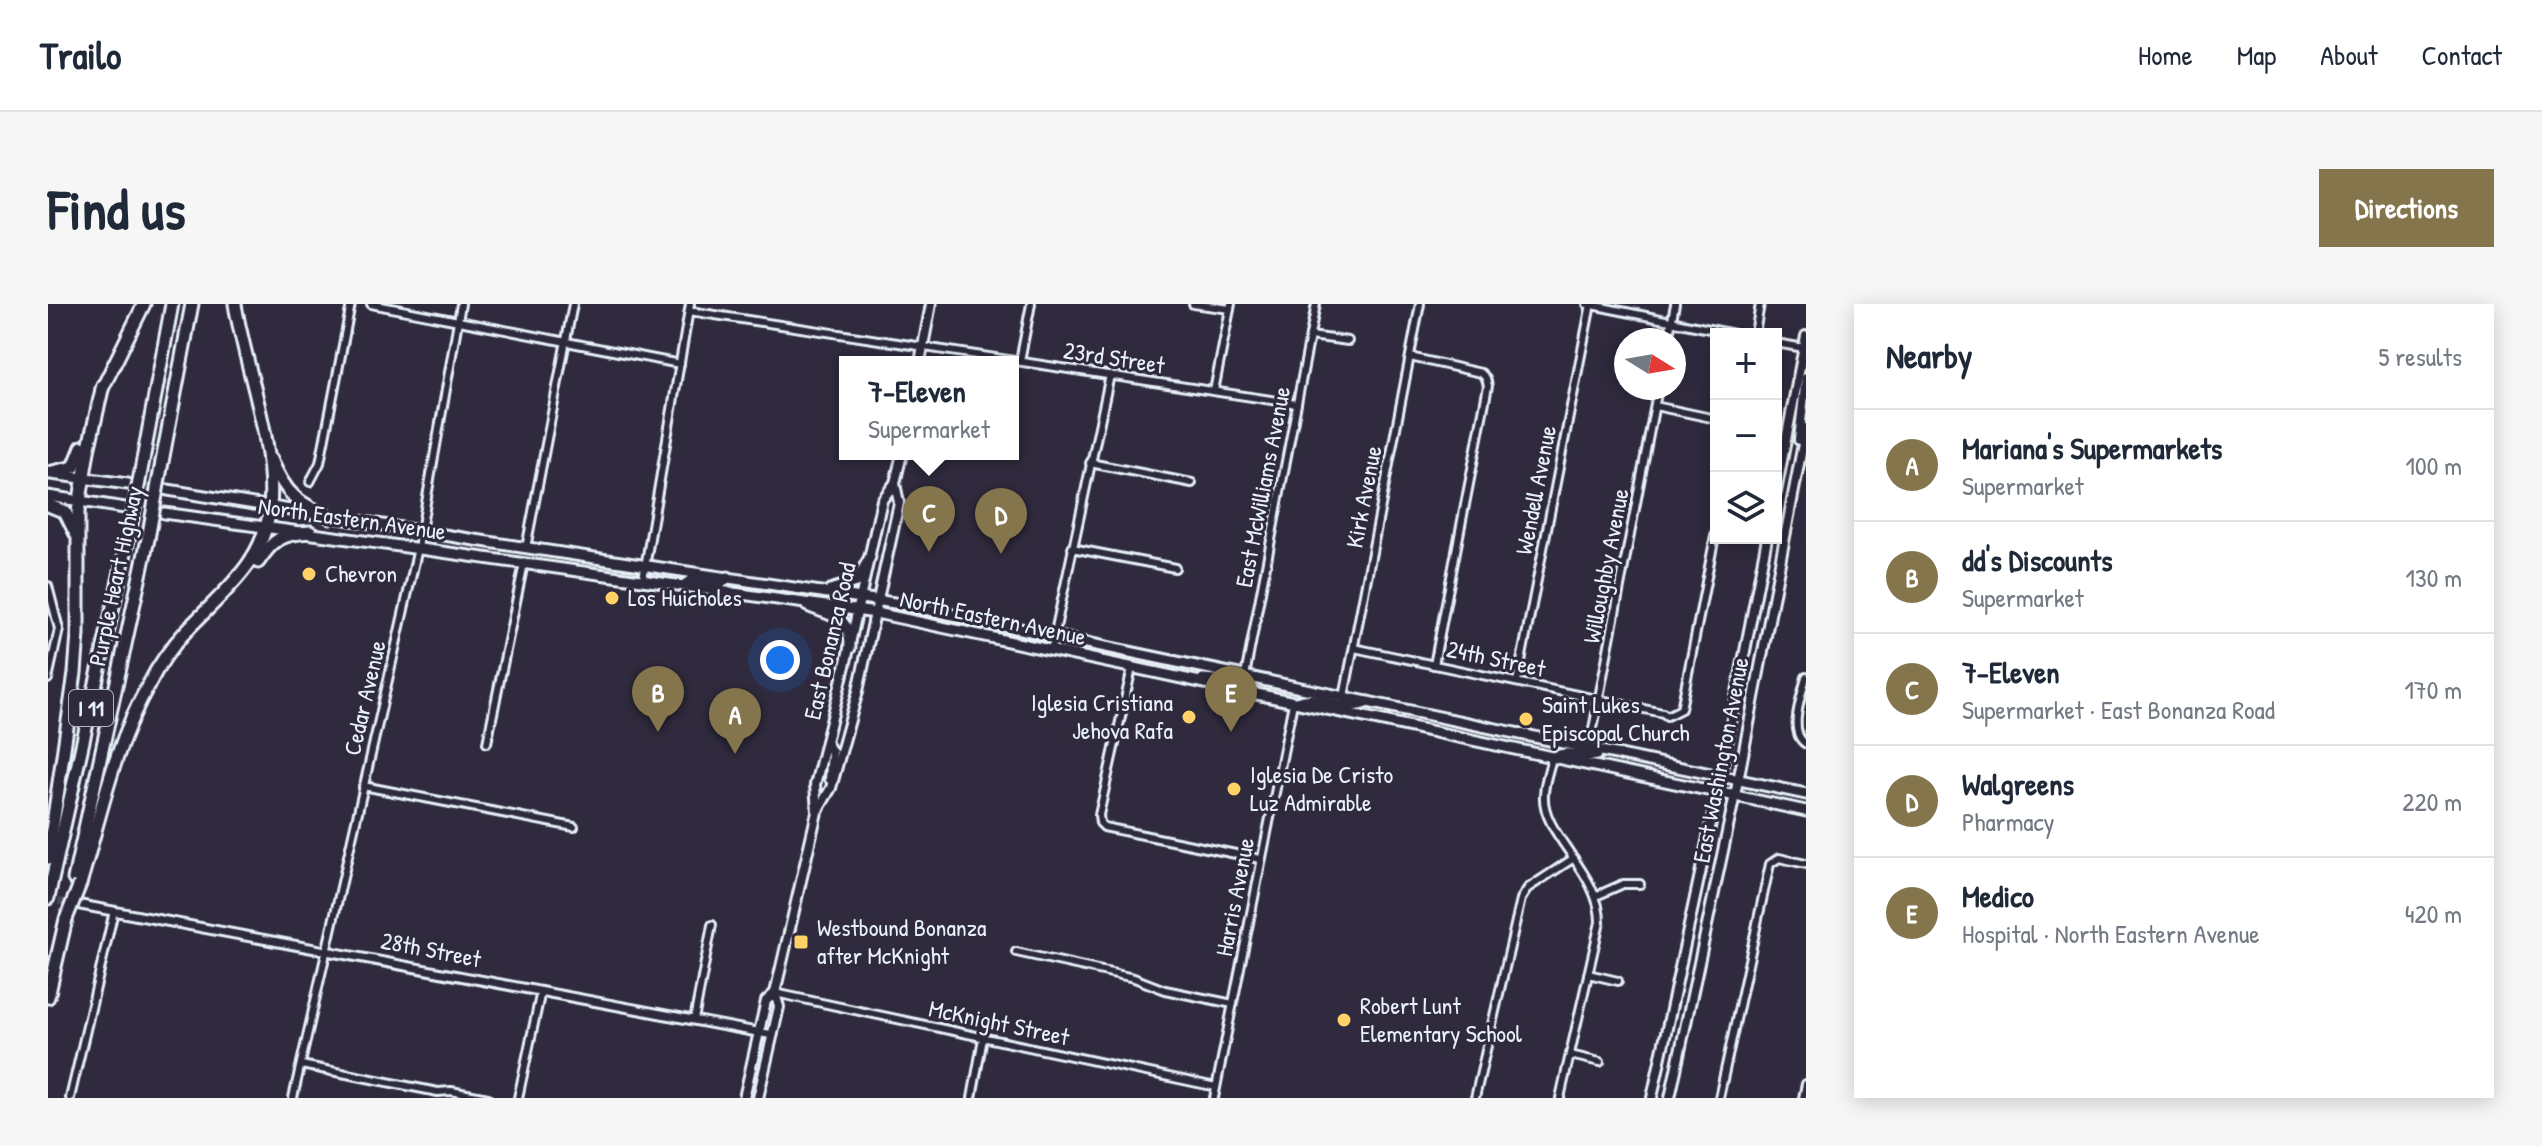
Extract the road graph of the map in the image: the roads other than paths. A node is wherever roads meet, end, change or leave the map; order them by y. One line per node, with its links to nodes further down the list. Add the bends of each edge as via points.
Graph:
1 (144, 304): 38 (highway)
2 (172, 304): 126 (highway, Purple Heart Highway / I 11, bridge, via 129,535)
3 (192, 304): 123 (highway, Purple Heart Highway / I 11, bridge)
4 (235, 304): 45 (highway)
5 (351, 304): 52 (street, via 320,463)
6 (371, 304): 20 (street)
7 (461, 304): 20 (street, Cedar Avenue)
8 (573, 304): 27 (street)
9 (931, 304): 29 (main road)
10 (1031, 304): 34 (street)
11 (1193, 304): 18 (street)
12 (1316, 304): 24 (street, East McWilliams Avenue)
13 (1420, 304): 33 (street, Kirk Avenue)
14 (1590, 304): 19 (street); 98 (street, Wendell Avenue)
15 (1675, 304): 19 (street)
16 (1760, 304): 22 (street)
17 (689, 307): 29 (street, 23rd Street); 35 (street)
18 (1230, 307): 39 (street)
19 (1672, 321): 21 (street); 23 (street)
20 (457, 322): 27 (street); 66 (street, Cedar Avenue)
21 (1671, 328)
22 (1756, 328)
23 (1710, 329)
24 (1310, 336): 26 (street); 41 (street, East McWilliams Avenue)
25 (1806, 336): 30 (main road)
26 (1348, 341)
27 (566, 342): 35 (street); 71 (street)
28 (1782, 344): 30 (street)
29 (923, 346): 31 (main road); 32 (street, 23rd Street)
30 (1805, 349): 49 (main road)
31 (921, 356)
32 (988, 356)
33 (1410, 357): 90 (street, Kirk Avenue); 92 (street, via 1481,373 1488,386)
34 (1020, 361): 36 (street, 23rd Street)
35 (680, 364): 75 (street)
36 (1110, 375): 39 (street, 23rd Street); 48 (street)
37 (1806, 378): 47 (main road)
38 (103, 385): 50 (highway, via 77,463); 51 (highway)
39 (1214, 391): 41 (street, 23rd Street)
40 (1656, 400): 42 (street, Willoughby Avenue)
41 (1297, 404): 94 (street, East McWilliams Avenue)
42 (1655, 406): 43 (street); 100 (street, Willoughby Avenue)
43 (1710, 418)
44 (1806, 428): 47 (main road, East Washington Avenue)
45 (265, 446): 60 (highway); 63 (highway, via 290,495)
46 (901, 460): 53 (main road, East Bonanza Road)
47 (1800, 460): 110 (main road, East Washington Avenue)
48 (1090, 463): 54 (street); 72 (street)
49 (1780, 472)
50 (48, 474): 51 (main road)
51 (83, 478): 55 (main road); 58 (highway)
52 (310, 482)
53 (895, 483): 73 (main road, East Bonanza Road, via 882,500); 84 (main road, East Bonanza Road, via 899,503)
54 (1192, 483)
55 (128, 484)
56 (168, 490): 60 (main road, North Eastern Avenue)
57 (48, 496): 58 (main road)
58 (80, 503): 61 (main road); 67 (highway)
59 (48, 505): 67 (highway, via 68,515)
60 (270, 506): 63 (main road, North Eastern Avenue); 64 (highway)
61 (125, 508)
62 (164, 513): 64 (main road, North Eastern Avenue)
63 (330, 517): 66 (main road, North Eastern Avenue)
64 (266, 526): 65 (main road, North Eastern Avenue); 79 (highway, via 254,558)
65 (310, 532): 70 (main road, North Eastern Avenue); 79 (highway, via 275,540 246,579)
66 (421, 532): 70 (street, Cedar Avenue); 71 (main road, North Eastern Avenue)
67 (78, 541): 119 (highway, via 75,673)
68 (1713, 544): 100 (street, 24th Street, via 1681,709 1667,716)
69 (1766, 544): 109 (main road, East Washington Avenue)
70 (418, 548): 74 (main road, North Eastern Avenue); 111 (street, Cedar Avenue)
71 (526, 548): 75 (main road, North Eastern Avenue)
72 (1072, 548): 76 (street); 88 (street)
73 (870, 557): 82 (main road, via 856,582); 83 (main road, East Bonanza Road)
74 (524, 563): 78 (main road, North Eastern Avenue); 105 (street)
75 (645, 565): 77 (main road, North Eastern Avenue); 78 (street)
76 (1175, 568)
77 (728, 577): 80 (main road, via 722,583 693,579); 82 (main road, North Eastern Avenue)
78 (643, 579): 80 (main road, North Eastern Avenue)
79 (235, 583): 123 (highway, via 181,637 139,702)
80 (684, 585): 85 (main road, North Eastern Avenue)
81 (48, 586): 97 (street, via 59,629)
82 (825, 591): 83 (main road, North Eastern Avenue)
83 (861, 597): 84 (main road, North Eastern Avenue); 86 (main road, East Bonanza Road)
84 (879, 600): 87 (main road, East Bonanza Road); 88 (main road, North Eastern Avenue)
85 (797, 601): 86 (main road, North Eastern Avenue); 89 (main road, via 843,620)
86 (858, 610): 87 (main road, North Eastern Avenue); 89 (main road, East Bonanza Road)
87 (876, 613): 91 (main road, North Eastern Avenue); 112 (main road, East Bonanza Road)
88 (1055, 637): 91 (street); 94 (main road, North Eastern Avenue)
89 (850, 648): 103 (main road, East Bonanza Road)
90 (1354, 648): 92 (street, 24th Street); 99 (street, Kirk Avenue)
91 (1051, 651): 93 (main road, North Eastern Avenue)
92 (1434, 665): 98 (street, 24th Street)
93 (1132, 668): 95 (main road, North Eastern Avenue); 121 (street, via 1100,823)
94 (1245, 676): 95 (main road, via 1240,682); 99 (main road, North Eastern Avenue)
95 (1176, 677): 102 (main road, North Eastern Avenue)
96 (1806, 677): 104 (street, via 1796,728)
97 (48, 679)
98 (1517, 682): 100 (street, 24th Street)
99 (1344, 697): 101 (main road, North Eastern Avenue)
100 (1599, 699): 106 (street, Willoughby Avenue)
101 (1368, 702): 102 (main road, via 1353,708 1305,698); 106 (main road, North Eastern Avenue)
102 (1293, 703): 108 (main road, North Eastern Avenue); 121 (street, Harris Avenue)
103 (826, 742): 112 (main road, via 832,752); 117 (main road, East Bonanza Road, via 815,785)
104 (1803, 742)
105 (487, 743)
106 (1589, 750): 107 (main road, North Eastern Avenue)
107 (1604, 753): 108 (main road, via 1590,757 1565,752); 109 (main road, North Eastern Avenue)
108 (1552, 758): 114 (main road, North Eastern Avenue); 120 (street, via 1545,808)
109 (1721, 777): 110 (main road, North Eastern Avenue); 114 (main road, East Washington Avenue)
110 (1738, 781): 113 (main road, North Eastern Avenue); 115 (main road, East Washington Avenue)
111 (363, 786): 118 (street); 130 (street, Cedar Avenue)
112 (831, 788): 117 (main road, East Bonanza Road)
113 (1806, 794)
114 (1717, 795): 115 (main road, North Eastern Avenue); 157 (main road, East Washington Avenue)
115 (1734, 798): 116 (main road, North Eastern Avenue); 158 (main road, East Washington Avenue)
116 (1806, 811)
117 (817, 812): 135 (main road, East Bonanza Road)
118 (574, 827)
119 (48, 858)
120 (1574, 858): 125 (street); 155 (street, via 1528,888 1521,899)
121 (1260, 859): 137 (street, Harris Avenue)
122 (1806, 864): 159 (street, via 1779,858 1770,864)
123 (76, 884): 136 (highway, bridge)
124 (1640, 884): 125 (street, via 1623,884)
125 (1596, 896): 132 (street, via 1600,922)
126 (48, 898)
127 (81, 905): 128 (street, 28th Street)
128 (114, 911): 130 (street, 28th Street); 147 (street)
129 (712, 925): 138 (street)
130 (327, 950): 134 (street, 28th Street); 144 (street, Cedar Avenue)
131 (1016, 952): 137 (street)
132 (1588, 974): 133 (street); 142 (street)
133 (1618, 981)
134 (541, 991): 138 (street, 28th Street); 150 (street)
135 (775, 993): 139 (main road, East Bonanza Road, via 766,1001); 140 (main road, East Bonanza Road, via 779,1007); 141 (street, McKnight Street)
136 (48, 997)
137 (1233, 1004): 146 (street, Harris Avenue)
138 (694, 1020): 139 (street, 28th Street)
139 (759, 1032): 140 (street, 28th Street); 151 (main road, East Bonanza Road)
140 (773, 1035): 152 (main road, East Bonanza Road)
141 (983, 1038): 146 (street, McKnight Street); 153 (street)
142 (1570, 1055): 143 (street); 156 (street)
143 (1600, 1062)
144 (301, 1065): 148 (street, Cedar Avenue); 149 (street)
145 (1806, 1086): 160 (street)
146 (1216, 1087): 154 (street, Harris Avenue)
147 (70, 1098)
148 (293, 1098)
149 (488, 1098)
150 (518, 1098)
151 (744, 1098)
152 (758, 1098)
153 (972, 1098)
154 (1214, 1098)
155 (1475, 1098)
156 (1560, 1098)
157 (1655, 1098)
158 (1670, 1098)
159 (1719, 1098)
160 (1803, 1098)

